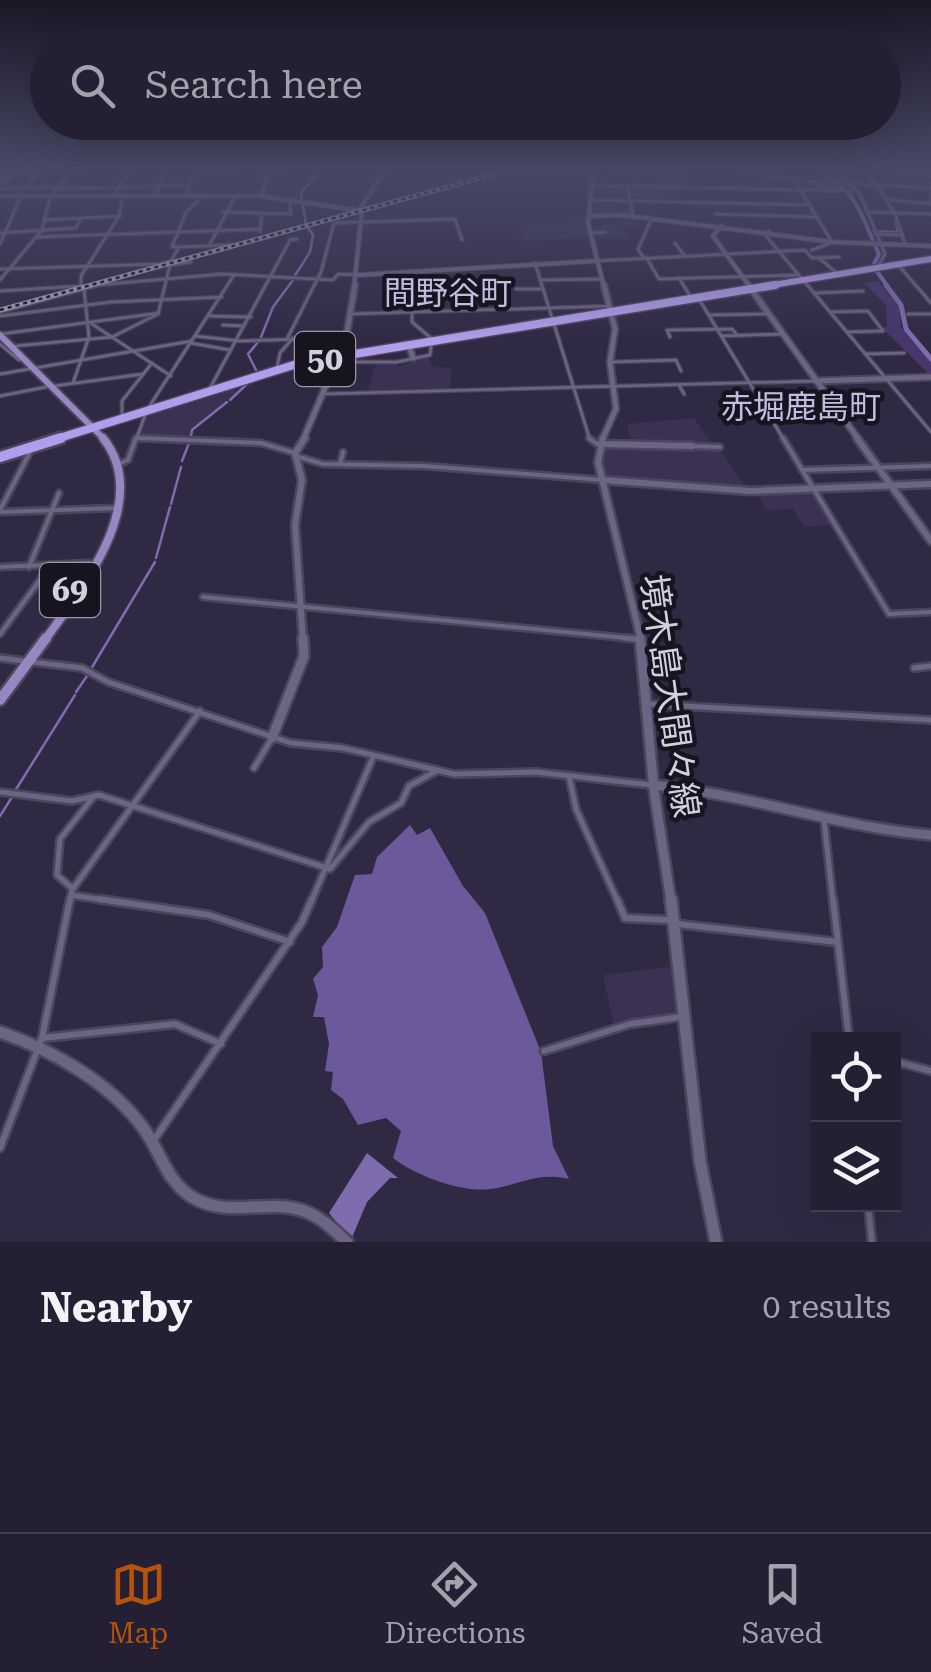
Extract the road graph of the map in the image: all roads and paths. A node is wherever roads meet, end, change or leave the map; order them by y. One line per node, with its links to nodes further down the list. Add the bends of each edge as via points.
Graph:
1 (10, 227): 23 (street)
2 (43, 227): 18 (street)
3 (77, 227): 18 (street)
4 (111, 227): 24 (street)
5 (180, 227): 20 (street)
6 (217, 227): 19 (street)
7 (260, 227): 19 (street)
8 (333, 227): 69 (street)
9 (361, 227): 61 (street)
10 (458, 227): 31 (street)
11 (590, 227): 25 (street, 境木島大間々線)
12 (648, 227): 47 (street, via 638,249)
13 (720, 227): 44 (street, via 713,236)
14 (730, 227): 21 (street)
15 (824, 227): 32 (street)
16 (872, 227): 27 (street)
17 (898, 227): 28 (street)
18 (42, 230): 23 (street); 29 (street)
19 (216, 230): 20 (street); 39 (street)
20 (178, 231): 24 (street); 38 (street, via 172,247)
21 (769, 231): 32 (street); 42 (street)
22 (605, 232): 25 (street)
23 (8, 233): 26 (street); 35 (street)
24 (106, 233): 29 (street); 55 (street)
25 (590, 233): 50 (street, 境木島大間々線)
26 (0, 234)
27 (874, 234): 28 (street); 33 (street)
28 (900, 235): 36 (street)
29 (36, 237): 58 (street)
30 (297, 239): 62 (street, via 290,240)
31 (462, 240)
32 (833, 242): 33 (street); 41 (street)
33 (875, 242): 36 (street); 56 (street, via 885,254)
34 (674, 243): 45 (street)
35 (0, 244)
36 (905, 244): 40 (street)
37 (232, 245): 39 (street)
38 (180, 246): 39 (street); 55 (street, via 168,263)
39 (210, 246)
40 (931, 246)
41 (812, 250)
42 (779, 251): 44 (street); 48 (street, via 804,250); 66 (street)
43 (662, 252): 46 (street)
44 (724, 252): 45 (street); 63 (street)
45 (684, 254): 46 (street)
46 (666, 256): 47 (street)
47 (645, 257): 50 (street); 65 (street, via 658,278)
48 (819, 258): 49 (street); 59 (street)
49 (840, 258)
50 (595, 261): 53 (street); 64 (street, 境木島大間々線)
51 (927, 261): 54 (highway, 50)
52 (191, 262): 67 (street, via 170,265)
53 (535, 263): 61 (street); 70 (street)
54 (896, 264): 56 (highway, 50); 83 (street)
55 (86, 267): 58 (street); 75 (street, via 80,287)
56 (877, 267): 59 (highway, 50)
57 (0, 269): 58 (street)
58 (9, 269): 68 (street)
59 (838, 274): 66 (highway, 50)
60 (234, 275): 62 (street); 67 (street); 79 (street)
61 (358, 275): 69 (street); 91 (street)
62 (272, 276): 69 (street); 97 (street)
63 (742, 277): 65 (street); 66 (street); 73 (street)
64 (602, 278): 70 (street); 86 (street, 境木島大間々線)
65 (680, 278): 80 (street)
66 (802, 278): 73 (highway, 50); 76 (street)
67 (167, 279): 71 (street); 78 (street)
68 (0, 280)
69 (318, 280): 108 (street)
70 (539, 280): 72 (street)
71 (84, 289): 81 (street); 82 (street)
72 (542, 289): 74 (street); 84 (street)
73 (750, 289): 80 (highway, 50); 92 (street)
74 (516, 290)
75 (0, 292)
76 (814, 292): 77 (street); 87 (street)
77 (863, 292)
78 (163, 296): 79 (street); 82 (street); 88 (street)
79 (222, 296): 96 (street)
80 (695, 298): 86 (highway, 50); 95 (street)
81 (41, 300): 85 (street); 90 (street)
82 (88, 302): 85 (street); 98 (street)
83 (931, 303)
84 (546, 308): 86 (street); 89 (street); 99 (street)
85 (43, 310): 90 (street)
86 (610, 310): 99 (highway, 50); 126 (street, 境木島大間々線)
87 (830, 312): 103 (street); 103 (street, via 868,311 884,331)
88 (159, 313): 98 (street); 106 (street)
89 (412, 313): 91 (street); 115 (street, via 412,322)
90 (0, 314)
91 (350, 314): 110 (street)
92 (768, 314): 95 (street); 104 (street)
93 (908, 314): 94 (street)
94 (931, 314)
95 (709, 315): 102 (street)
96 (210, 316): 97 (street); 113 (street)
97 (251, 317): 101 (street)
98 (92, 322): 106 (street); 111 (street); 112 (street)
99 (550, 322): 115 (highway, 50); 144 (street)
100 (223, 325): 101 (street)
101 (245, 326): 114 (street)
102 (718, 329): 105 (street); 107 (street); 109 (street, via 667,330)
103 (847, 332): 121 (street)
104 (783, 334): 105 (street); 137 (street)
105 (737, 335): 107 (street)
106 (114, 336): 112 (street); 119 (street)
107 (722, 336): 139 (street)
108 (290, 337): 110 (street); 114 (street); 129 (street)
109 (670, 337)
110 (346, 338): 124 (street)
111 (1, 339): 117 (street); 125 (main road)
112 (88, 339): 117 (street); 123 (street)
113 (193, 340): 114 (street); 118 (street); 119 (street); 133 (street)
114 (235, 340): 118 (street)
115 (433, 341): 116 (highway, 50); 122 (street, via 430,355)
116 (409, 345): 122 (street); 124 (highway, 50)
117 (15, 346): 125 (street)
118 (230, 350): 145 (street)
119 (136, 351): 123 (street); 127 (street)
120 (904, 353): 121 (street)
121 (865, 354): 135 (street)
122 (413, 358): 124 (street)
123 (84, 359): 128 (street); 138 (street)
124 (336, 359): 129 (highway, 50); 146 (street)
125 (22, 360): 128 (main road)
126 (610, 362): 130 (street, via 676,360); 143 (street, 境木島大間々線)
127 (152, 363): 132 (street); 133 (street)
128 (30, 369): 131 (street); 142 (main road)
129 (276, 369): 145 (highway, 50)
130 (681, 371)
131 (0, 374)
132 (143, 374): 138 (street); 150 (street, via 122,401)
133 (171, 376): 149 (street)
134 (931, 377): 136 (street)
135 (886, 378): 136 (street); 137 (street); 152 (street)
136 (902, 378): 141 (street)
137 (816, 380): 139 (street); 164 (street)
138 (73, 383): 142 (street)
139 (750, 383): 140 (street); 165 (street)
140 (679, 385): 143 (street); 147 (street)
141 (909, 385)
142 (49, 387): 148 (street); 151 (main road)
143 (614, 387): 144 (street); 154 (street, 境木島大間々線, via 615,414)
144 (574, 388): 146 (street); 154 (street, via 590,441)
145 (209, 390): 149 (highway, 50)
146 (321, 394): 159 (street)
147 (684, 394)
148 (0, 396)
149 (147, 410): 150 (highway, 50); 153 (street)
150 (122, 417): 151 (highway, 50)
151 (89, 428): 155 (highway, 50); 161 (main road); 171 (main road, via 114,465)
152 (931, 432)
153 (137, 438): 159 (street, via 262,443); 161 (street, via 128,460)
154 (600, 444): 156 (street); 166 (street, 境木島大間々線)
155 (33, 445): 160 (highway, 50); 172 (street)
156 (692, 446): 157 (street)
157 (720, 447)
158 (343, 452): 162 (street)
159 (296, 455): 162 (street); 180 (street, via 302,480 296,525)
160 (0, 457)
161 (119, 464): 185 (main road, 69, via 124,490 116,526)
162 (340, 464): 166 (street)
163 (931, 466): 164 (street)
164 (879, 468): 165 (street); 168 (street)
165 (802, 470): 169 (street)
166 (602, 480): 169 (street, via 750,491); 183 (street, 境木島大間々線)
167 (931, 484): 168 (street)
168 (891, 486): 169 (street); 174 (street)
169 (813, 488): 181 (street, via 888,614)
170 (59, 493): 173 (street)
171 (116, 508): 173 (street); 175 (main road, 69)
172 (0, 511): 173 (street)
173 (52, 511): 177 (street)
174 (931, 541)
175 (89, 564): 176 (street); 185 (main road, 69)
176 (50, 565): 177 (street); 182 (street)
177 (29, 566): 178 (street)
178 (0, 567)
179 (202, 596): 180 (street)
180 (301, 606): 183 (street); 193 (street, via 304,656)
181 (931, 612)
182 (0, 634)
183 (642, 640): 190 (street, 境木島大間々線)
184 (0, 658): 185 (street)
185 (23, 660): 188 (main road, 69); 189 (main road, 69); 191 (street, via 82,668)
186 (931, 666): 187 (street)
187 (914, 668)
188 (0, 690)
189 (0, 700)
190 (647, 704): 192 (street); 198 (street, 境木島大間々線)
191 (200, 711): 193 (street); 201 (street)
192 (931, 720)
193 (272, 738): 194 (street); 195 (street)
194 (374, 755): 196 (street); 204 (street)
195 (254, 768)
196 (438, 770): 197 (street); 204 (street, via 409,786 403,802 369,822 337,866)
197 (569, 776): 198 (street); 206 (street, via 576,809 625,918)
198 (653, 785): 202 (street, via 771,804); 206 (street, 境木島大間々線)
199 (0, 792): 200 (street, via 70,801)
200 (94, 796): 201 (street); 205 (street, via 59,840 56,872)
201 (132, 806): 204 (street); 205 (street)
202 (824, 820): 203 (street); 208 (street)
203 (931, 835)
204 (327, 868): 207 (street)
205 (72, 892): 207 (street, via 210,915); 212 (street)
206 (675, 922): 208 (street); 209 (street, 境木島大間々線)
207 (290, 942): 213 (street)
208 (838, 942): 211 (street)
209 (686, 1016): 214 (street, via 630,1024); 221 (street, 境木島大間々線, via 700,1161)
210 (0, 1032): 212 (street)
211 (848, 1032)
212 (40, 1042): 213 (street, via 178,1024); 217 (street, via 129,1113); 218 (street)
213 (221, 1044): 217 (street)
214 (544, 1051)
215 (901, 1063): 216 (street)
216 (931, 1071)
217 (151, 1142): 220 (street, via 173,1182 198,1201 306,1209)
218 (0, 1148)
219 (869, 1212): 222 (street)
220 (347, 1242)
221 (716, 1242)
222 (872, 1242)

